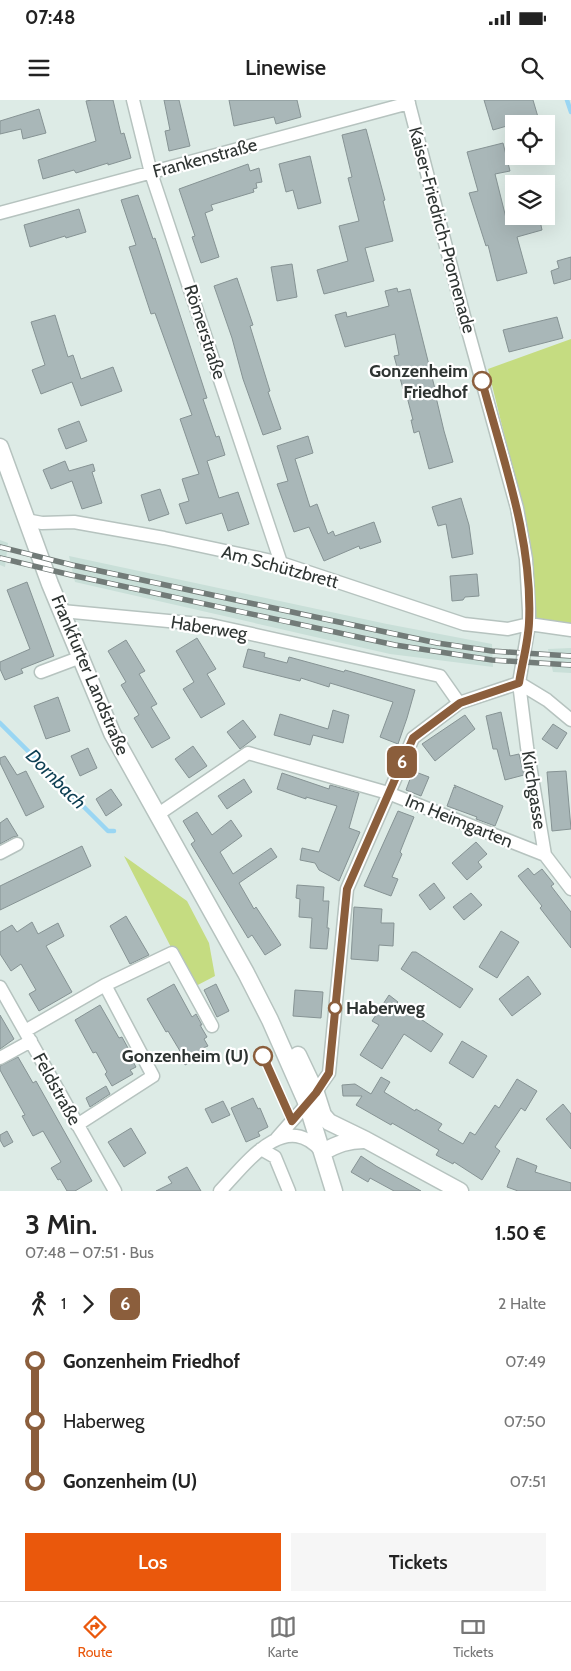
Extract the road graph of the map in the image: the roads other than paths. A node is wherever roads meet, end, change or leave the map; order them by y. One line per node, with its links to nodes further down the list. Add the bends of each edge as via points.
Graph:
1 (133, 100): 3 (street, Römerstraße)
2 (409, 102): 3 (street, Frankenstraße); 9 (street, Kaiser-Friedrich-Promenade, via 517,508 526,559)
3 (151, 173): 4 (street, Frankenstraße); 7 (street, Römerstraße)
4 (0, 213)
5 (0, 447): 6 (street, Frankfurter Landstraße)
6 (26, 520): 7 (street, Am Schützbrett, via 74,522); 8 (street, Frankfurter Landstraße)
7 (280, 563): 9 (street, Am Schützbrett, via 464,624 508,629)
8 (62, 610): 11 (street, Frankfurter Landstraße); 14 (street, Haberweg, via 211,625 440,676)
9 (529, 624): 10 (street, Am Schützbrett); 13 (street, Kaiser-Friedrich-Promenade)
10 (571, 630)
11 (81, 657): 12 (street); 17 (street, Frankfurter Landstraße, via 112,732)
12 (41, 672)
13 (519, 683): 14 (street); 15 (street); 20 (street, Kirchgasse)
14 (460, 703): 16 (street, via 413,738)
15 (571, 720)
16 (388, 793): 17 (street, Im Heimgarten, via 248,753); 20 (street, Im Heimgarten); 27 (street, via 347,889 329,1073)
17 (156, 815): 27 (street, Frankfurter Landstraße, via 246,973)
18 (17, 844): 19 (street)
19 (0, 853)
20 (545, 855): 21 (street, Kirchgasse)
21 (571, 889)
22 (105, 985): 24 (street, via 172,953); 25 (street); 30 (street, via 153,1076)
23 (0, 987): 25 (street, Feldstraße)
24 (212, 1026)
25 (28, 1036): 26 (street); 30 (street, Feldstraße)
26 (0, 1058)
27 (312, 1099): 28 (street); 29 (street, Frankfurter Landstraße)
28 (292, 1121): 29 (street); 31 (street)
29 (319, 1121): 32 (street, via 329,1122); 34 (street, Frankfurter Landstraße)
30 (77, 1125): 35 (street, Feldstraße)
31 (277, 1138): 33 (street); 34 (street, via 300,1137)
32 (366, 1140): 34 (street, via 352,1140); 40 (street)
33 (260, 1149): 36 (street); 37 (street, via 275,1158)
34 (330, 1151): 38 (street); 39 (street)
35 (115, 1191)
36 (220, 1191)
37 (290, 1191)
38 (334, 1191)
39 (343, 1191)
40 (460, 1191)

